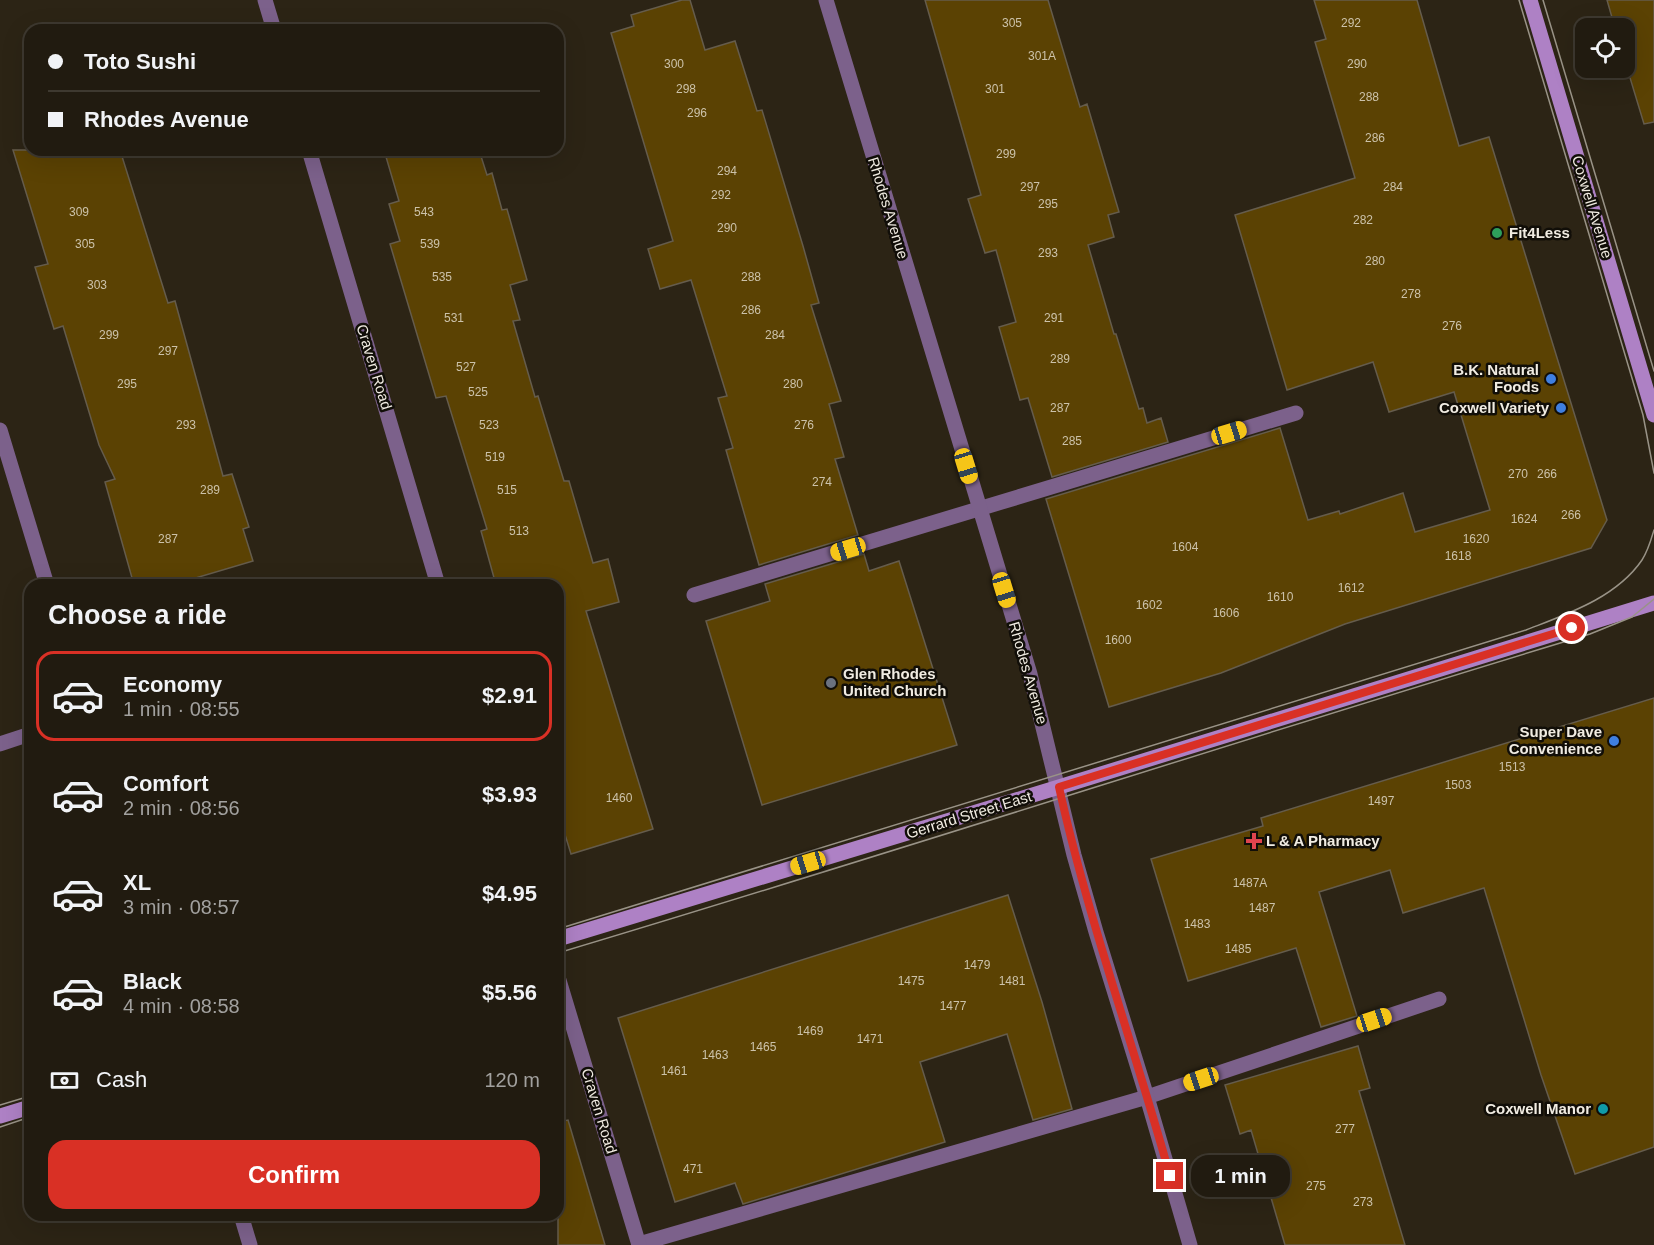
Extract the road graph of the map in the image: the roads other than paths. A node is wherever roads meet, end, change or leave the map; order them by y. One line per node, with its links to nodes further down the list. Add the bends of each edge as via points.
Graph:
1 (265, 0): 4 (street)
2 (826, 0): 9 (street, Rhodes Avenue)
3 (1530, 0): 7 (main road, Coxwell Avenue)
4 (272, 24)
5 (311, 156): 11 (street, Craven Road)
6 (1296, 413): 9 (street)
7 (1654, 414)
8 (0, 430): 10 (street)
9 (979, 509): 12 (street); 16 (street, Rhodes Avenue, via 1037,698)
10 (45, 579)
11 (436, 579)
12 (694, 595)
13 (1654, 603): 16 (main road, Gerrard Street East)
14 (24, 736): 15 (street)
15 (0, 744)
16 (1059, 787): 17 (main road, Gerrard Street East); 20 (street, Rhodes Avenue, via 1074,855)
17 (564, 937)
18 (564, 997): 25 (street, Craven Road)
19 (1439, 999): 20 (street)
20 (1147, 1097): 25 (street); 26 (street, Rhodes Avenue)
21 (24, 1109): 22 (main road)
22 (0, 1116)
23 (243, 1221): 24 (street)
24 (250, 1245)
25 (639, 1245)
26 (1190, 1245)

